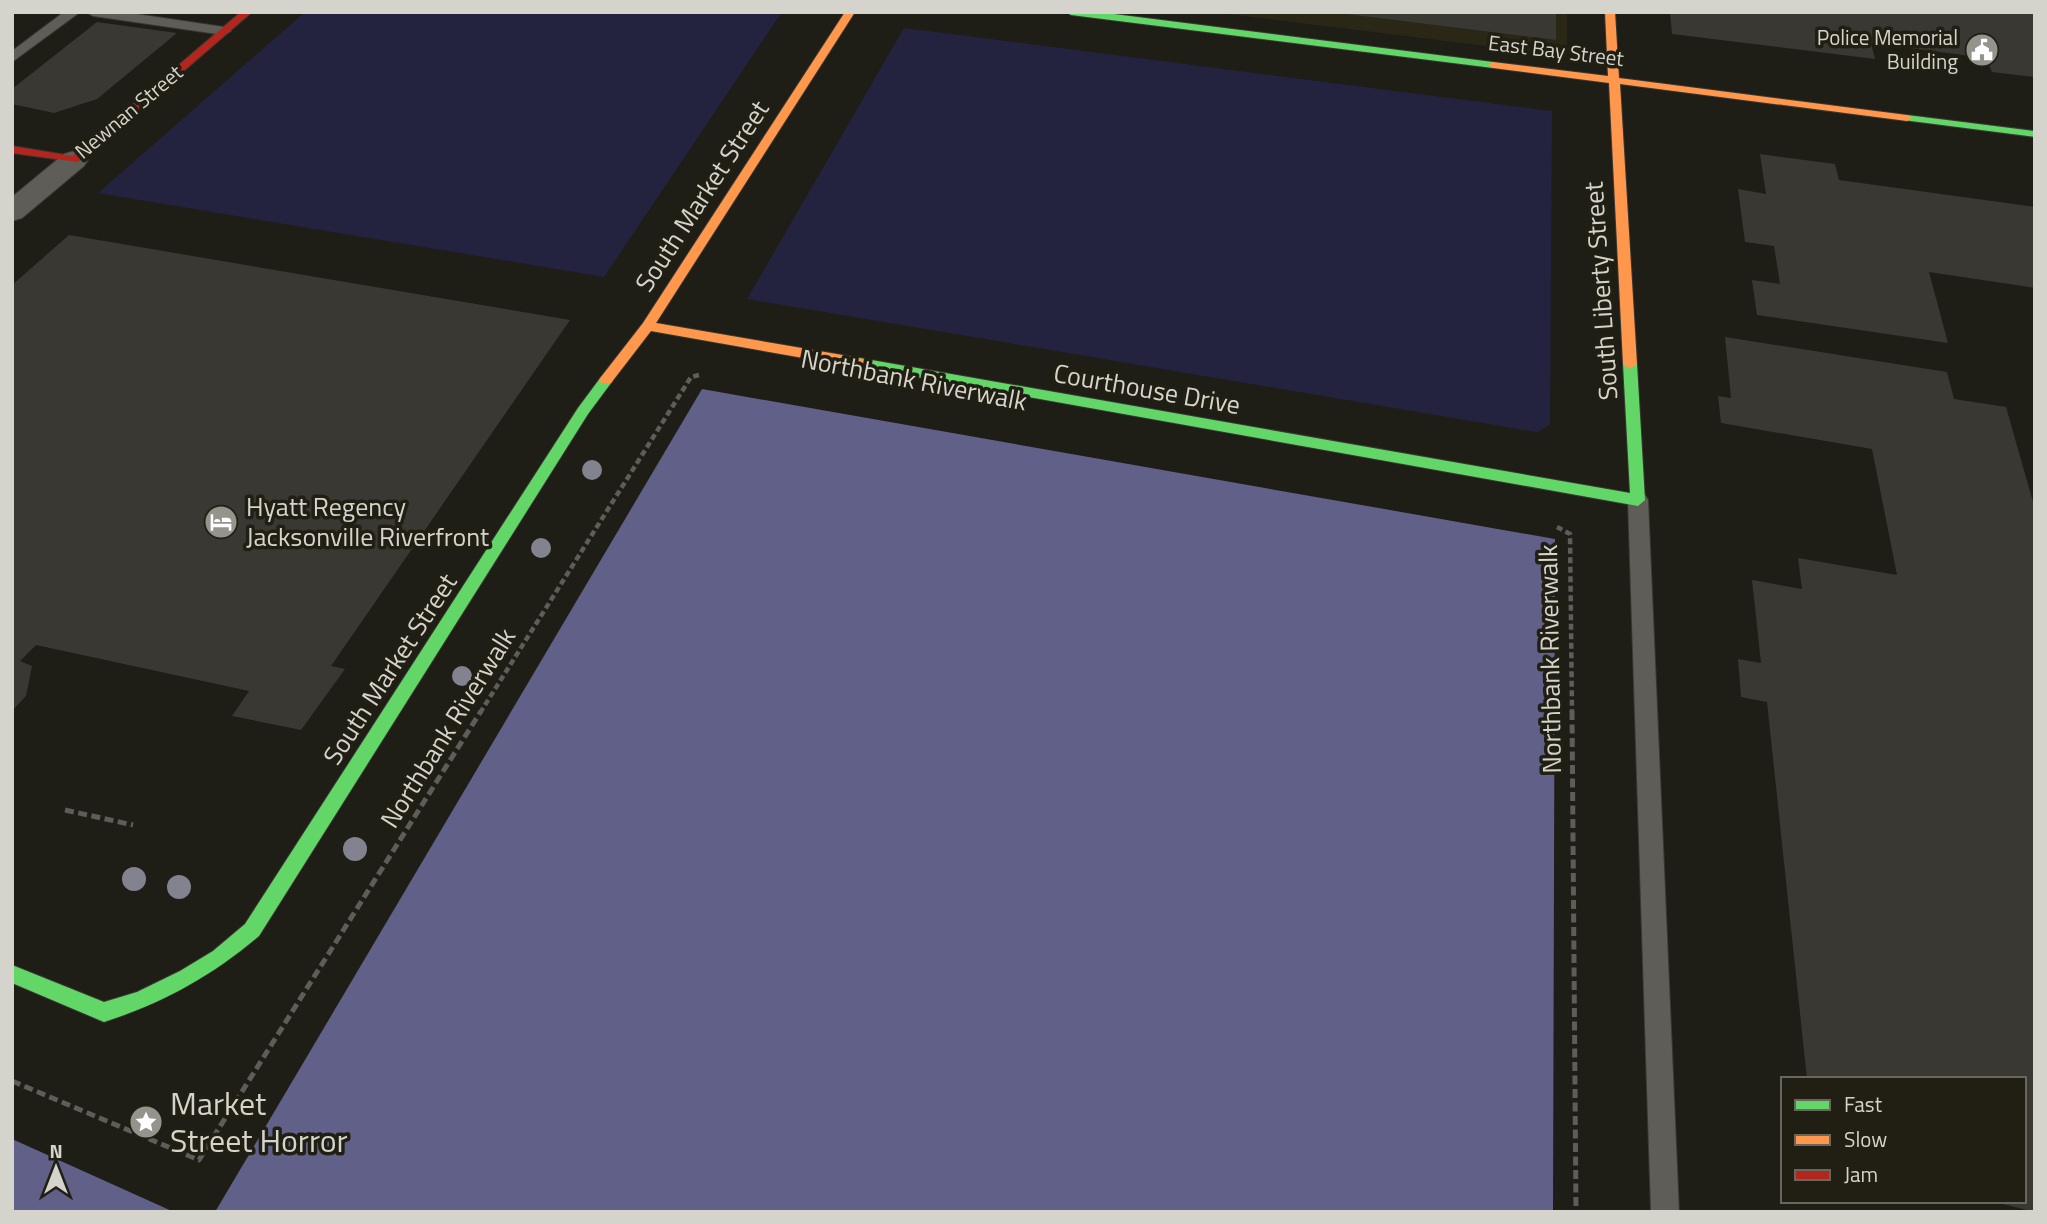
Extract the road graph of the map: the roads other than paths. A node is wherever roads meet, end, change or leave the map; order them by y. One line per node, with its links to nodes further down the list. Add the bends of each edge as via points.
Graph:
1 (73, 12): 8 (lane)
2 (93, 12): 7 (lane)
3 (247, 12): 7 (street, Newnan Street)
4 (850, 12): 14 (street, South Market Street)
5 (1071, 12): 9 (street, East Bay Street)
6 (1610, 12): 9 (street, South Liberty Street)
7 (224, 31): 12 (street, Newnan Street)
8 (12, 58)
9 (1613, 80): 10 (street, East Bay Street); 15 (street, South Liberty Street)
10 (2035, 134)
11 (12, 149): 12 (street)
12 (74, 160): 13 (street, Newnan Street)
13 (12, 212)
14 (648, 326): 15 (street, Courthouse Drive); 16 (street, South Market Street, via 583,411 252,930 187,978 104,1012)
15 (1638, 500): 17 (lane)
16 (12, 974)
17 (1665, 1212)

